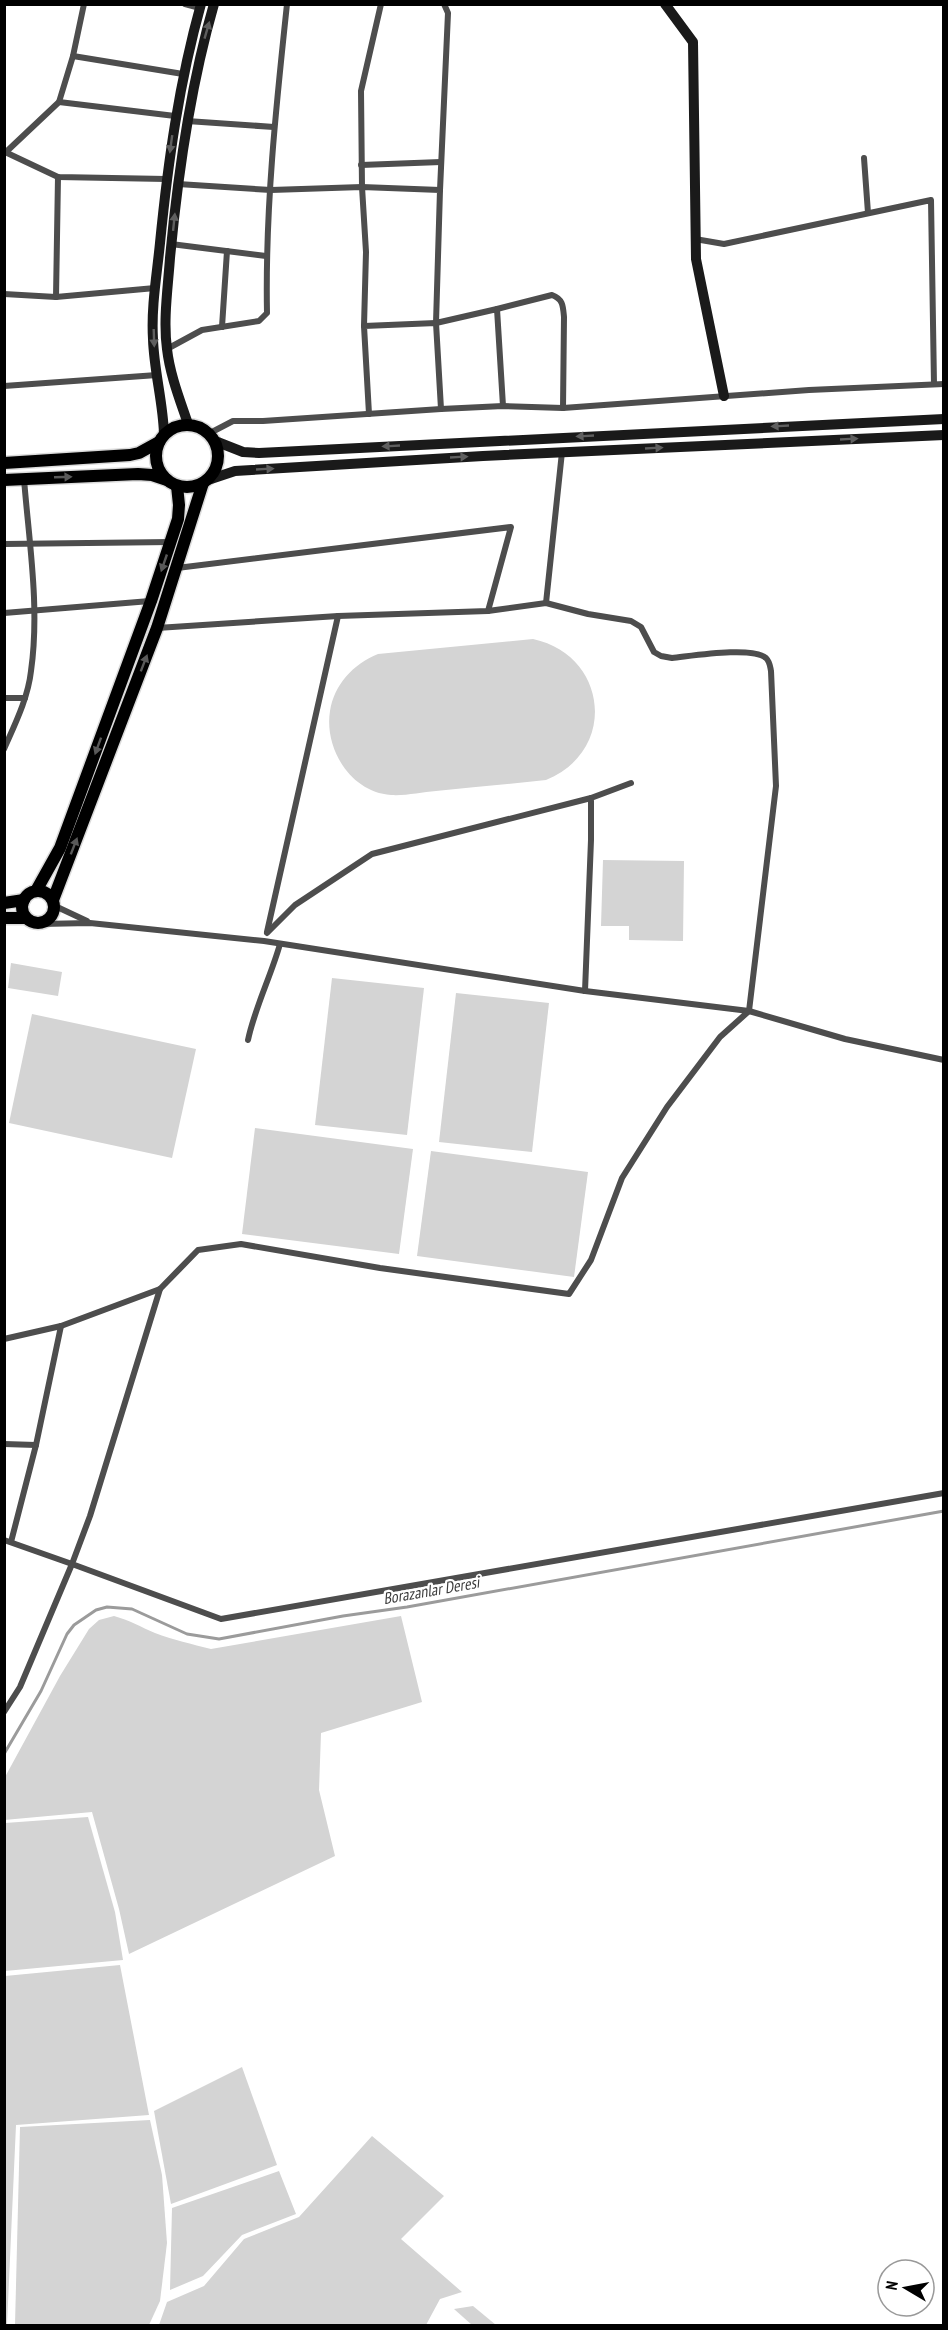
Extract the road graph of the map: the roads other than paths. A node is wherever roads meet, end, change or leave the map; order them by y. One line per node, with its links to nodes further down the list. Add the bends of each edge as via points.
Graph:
1 (84, 4): 9 (street)
2 (185, 4): 8 (street)
3 (214, 4): 13 (main road, one-way to 3)
4 (287, 4): 14 (street)
5 (381, 4): 18 (street, via 361,91)
6 (444, 4): 17 (street, via 448,13)
7 (665, 4): 26 (main road, via 693,42)
8 (200, 6): 10 (main road)
9 (73, 56): 10 (street); 11 (street)
10 (183, 74): 12 (main road)
11 (59, 102): 12 (street); 15 (street)
12 (175, 116): 20 (main road, one-way to 20)
13 (187, 121): 14 (street); 21 (main road)
14 (274, 127): 23 (street)
15 (5, 152): 19 (street)
16 (864, 158): 25 (street)
17 (441, 162): 18 (street); 24 (street)
18 (361, 165): 22 (street)
19 (58, 177): 20 (street); 32 (street)
20 (166, 179): 30 (main road)
21 (178, 184): 23 (street); 27 (main road, one-way to 21)
22 (362, 187): 23 (street); 24 (street); 35 (street, via 366,252)
23 (271, 190): 29 (street)
24 (440, 190): 34 (street)
25 (868, 213): 26 (street, via 724,244); 39 (street, via 932,200)
26 (695, 239): 42 (main road)
27 (171, 244): 28 (street); 37 (main road)
28 (227, 251): 29 (street); 36 (street)
29 (266, 256): 36 (street, via 267,313 260,321)
30 (155, 288): 32 (street); 38 (main road, one-way to 38, via 153,338)
31 (4, 294): 32 (street)
32 (56, 297)
33 (497, 309): 34 (street); 43 (street); 44 (street, via 552,295 559,297 564,317)
34 (436, 323): 35 (street); 45 (street)
35 (364, 326): 46 (street)
36 (222, 327): 37 (street, via 202,330)
37 (167, 349): 48 (main road)
38 (157, 375): 41 (street); 51 (main road, via 163,412)
39 (934, 384): 40 (street); 42 (street)
40 (944, 384)
41 (4, 386)
42 (724, 396): 44 (street)
43 (503, 406): 44 (street); 45 (street)
44 (563, 408)
45 (441, 409): 46 (street)
46 (369, 414): 50 (street, via 233,421)
47 (944, 419): 50 (main road, one-way to 50, via 259,453 243,452)
48 (188, 424): 50 (main road); 51 (main road, via 172,428)
49 (944, 435): 52 (main road, one-way to 49)
50 (212, 437): 56 (main road, via 218,461)
51 (161, 438): 53 (main road, via 140,453 130,455); 57 (main road, via 156,462)
52 (561, 452): 56 (main road, one-way to 52, via 235,471); 63 (street)
53 (4, 463)
54 (24, 479): 55 (main road); 57 (main road, one-way to 57, via 138,474); 58 (street)
55 (4, 480)
56 (205, 481): 57 (main road, via 188,488); 61 (main road)
57 (172, 483): 59 (main road, via 179,505)
58 (29, 542): 59 (street); 60 (street); 64 (street)
59 (171, 542): 62 (main road, one-way to 62)
60 (4, 544)
61 (177, 568): 65 (street, via 512,527); 68 (main road)
62 (151, 601): 64 (street); 74 (main road, one-way to 74, via 60,848)
63 (546, 603): 65 (street); 86 (street, via 631,621 641,627 654,652 661,656 750,652 769,662 776,786)
64 (34, 611): 66 (street); 70 (street, via 32,671)
65 (488, 611): 67 (street)
66 (4, 613)
67 (338, 616): 68 (street); 82 (street)
68 (157, 628): 77 (main road, one-way to 68)
69 (4, 698): 70 (street)
70 (25, 698): 71 (street)
71 (4, 748)
72 (631, 783): 73 (street)
73 (591, 798): 82 (street, via 372,854 295,905); 85 (street)
74 (36, 891): 75 (main road); 77 (main road, via 45,892)
75 (24, 900): 76 (main road); 79 (main road)
76 (4, 903)
77 (54, 903): 80 (street); 81 (main road, via 51,918)
78 (4, 918): 79 (main road)
79 (26, 918): 81 (main road)
80 (90, 923): 81 (street); 83 (street)
81 (41, 924)
82 (267, 933): 83 (street)
83 (264, 941): 84 (street)
84 (280, 944): 85 (street); 87 (street)
85 (585, 992): 86 (street)
86 (749, 1011): 88 (street, via 845,1039); 89 (street, via 720,1037 667,1107 622,1178 591,1260 569,1294 241,1244 198,1250)
87 (248, 1040)
88 (944, 1060)
89 (160, 1289): 90 (street); 96 (street)
90 (61, 1326): 91 (street); 93 (street)
91 (4, 1339)
92 (4, 1444): 93 (street)
93 (36, 1445): 95 (street)
94 (944, 1493): 96 (street, via 221,1619)
95 (8, 1541): 96 (street)
96 (72, 1564): 97 (street, via 20,1687)
97 (4, 1712)

